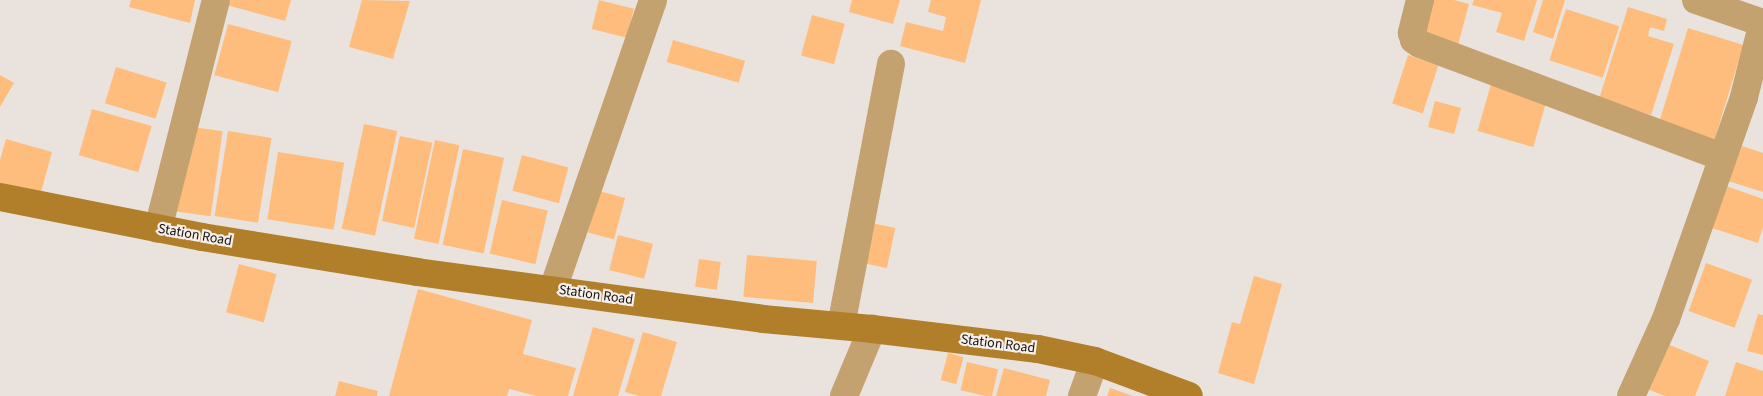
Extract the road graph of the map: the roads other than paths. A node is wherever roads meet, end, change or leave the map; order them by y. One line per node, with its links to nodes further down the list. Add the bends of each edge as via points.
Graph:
1 (216, 0): 9 (street)
2 (653, 0): 10 (street)
3 (1420, 0): 7 (street, via 1412,34 1420,44)
4 (1696, 0): 5 (street)
5 (1763, 22): 7 (street, via 1744,97)
6 (891, 64): 11 (street)
7 (1722, 158): 17 (street, via 1666,318)
8 (0, 197): 9 (main road, Station Road)
9 (158, 229): 10 (main road, Station Road, via 417,272)
10 (553, 289): 11 (main road, Station Road, via 763,319)
11 (842, 326): 12 (main road, Station Road)
12 (872, 329): 13 (main road, Station Road, via 1038,349); 14 (street)
13 (1095, 361): 15 (street); 16 (main road, Station Road)
14 (844, 396)
15 (1082, 396)
16 (1189, 396)
17 (1631, 396)

